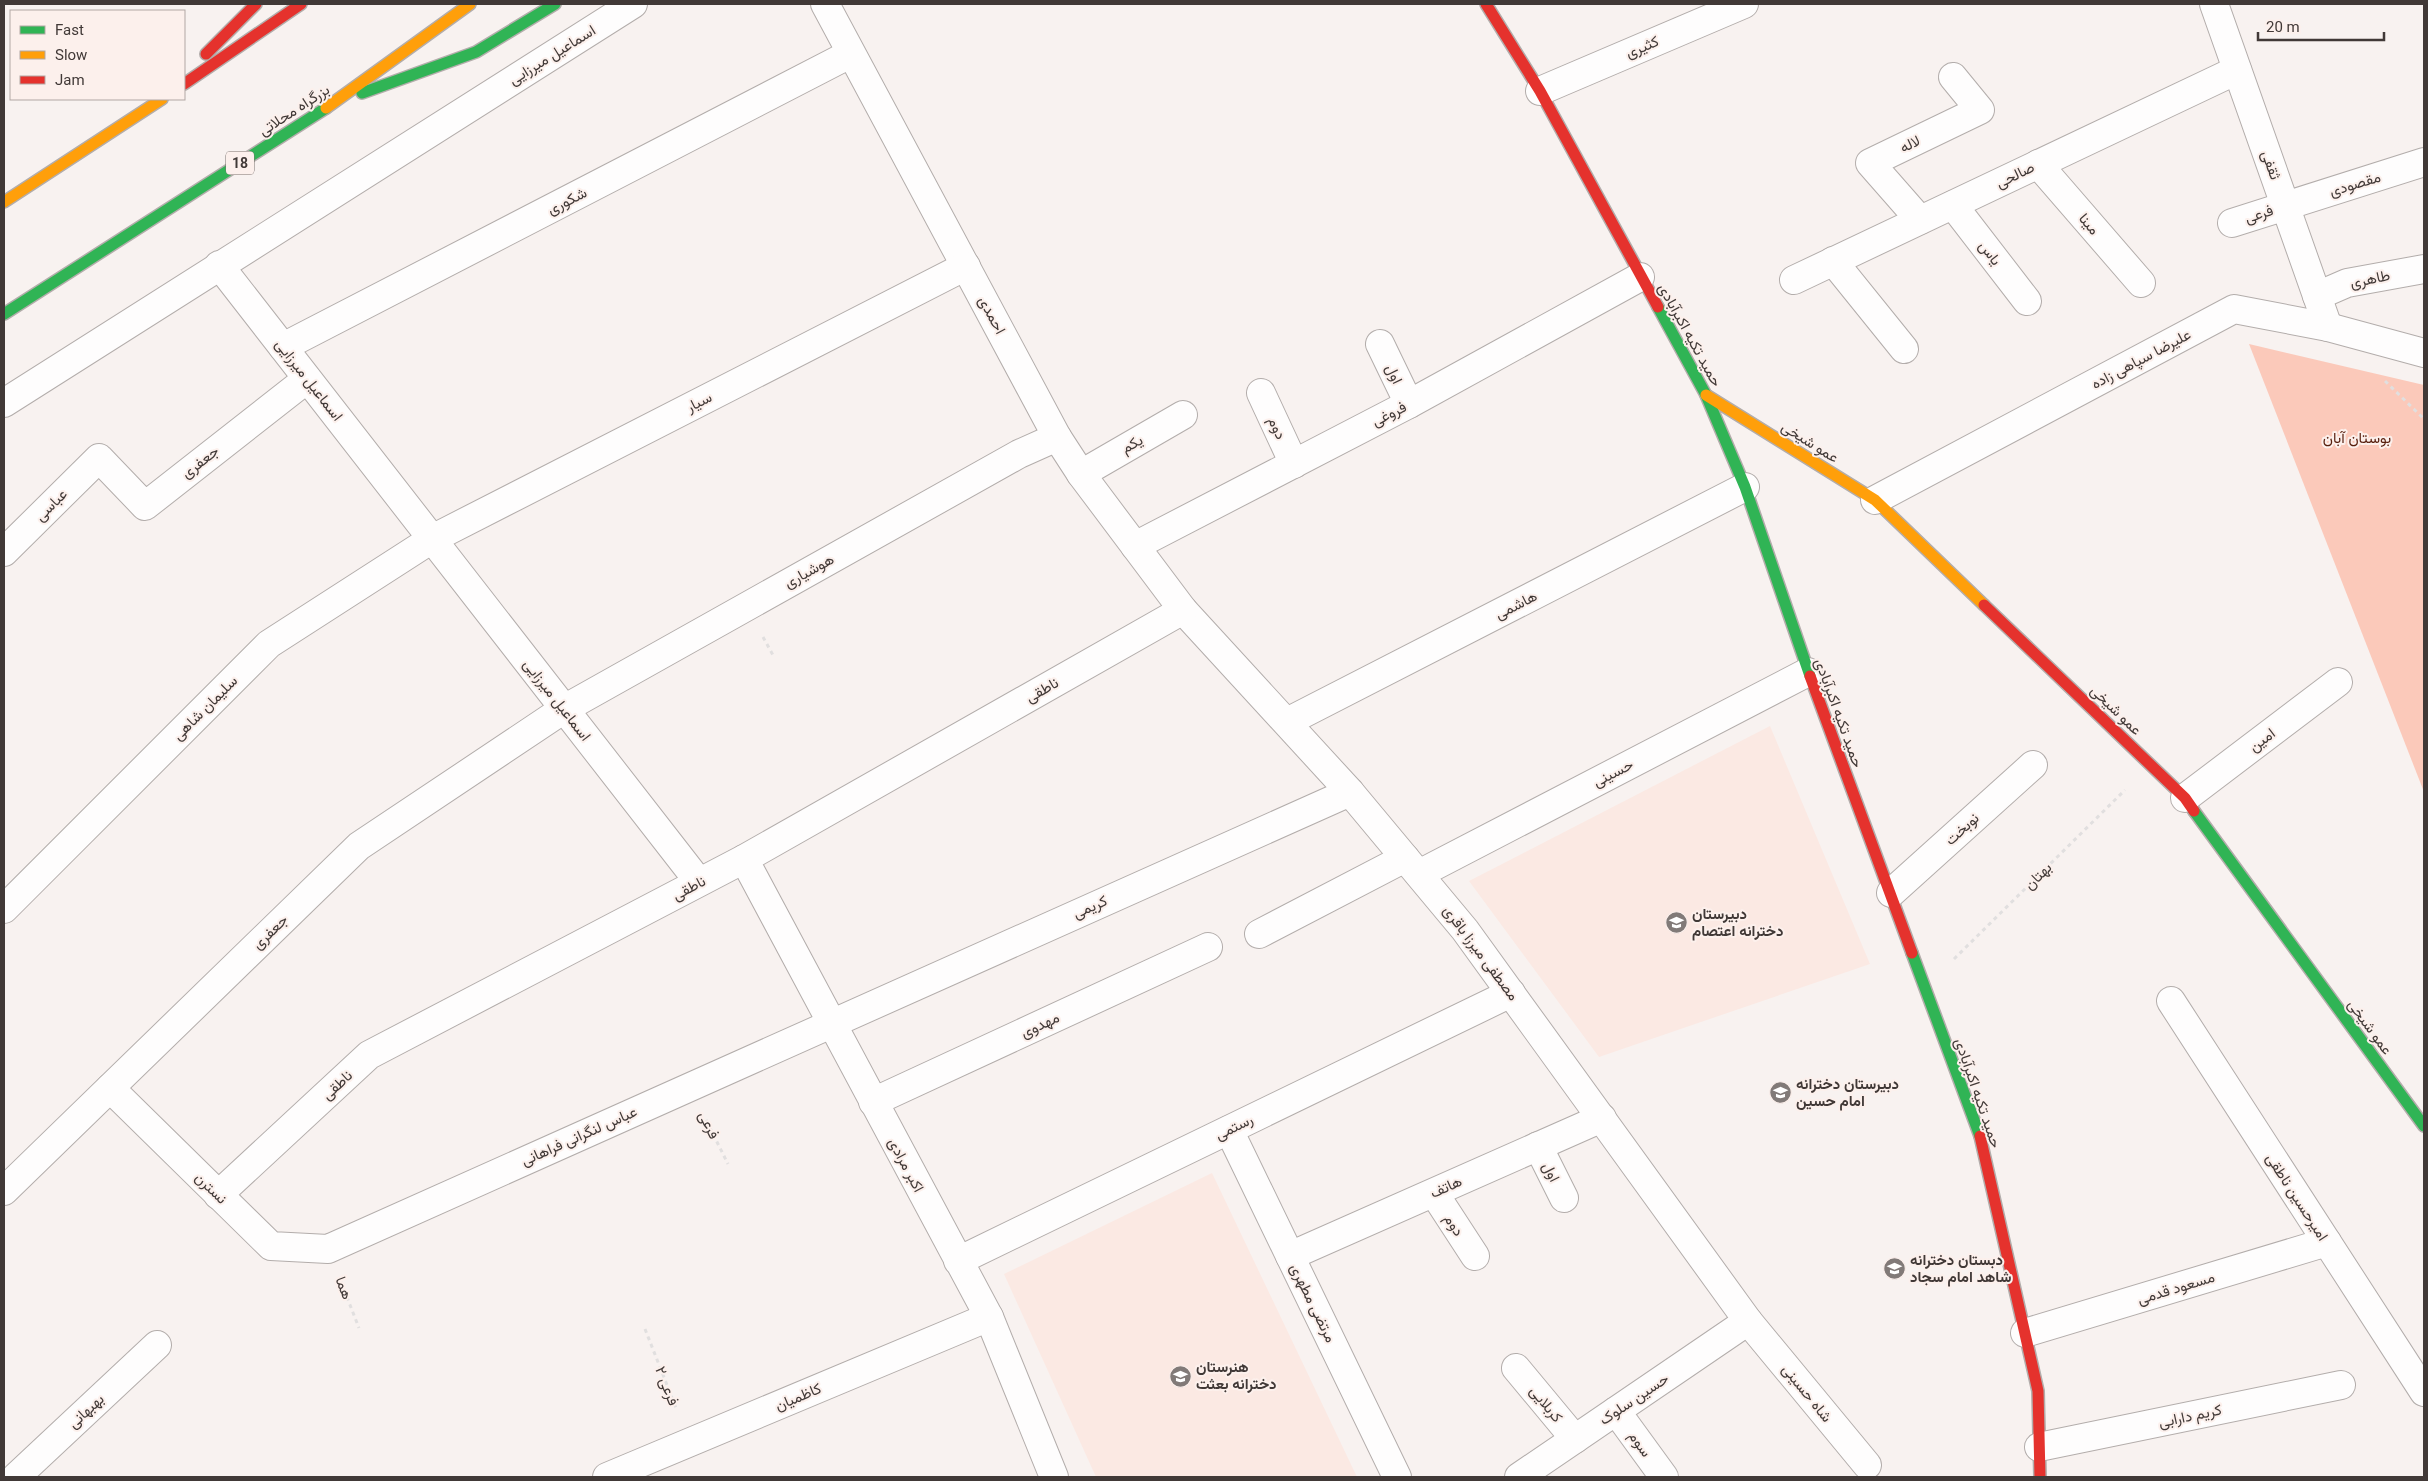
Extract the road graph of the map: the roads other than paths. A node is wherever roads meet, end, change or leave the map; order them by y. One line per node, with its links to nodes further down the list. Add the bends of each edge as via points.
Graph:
1 (256, 4): 12 (main road)
2 (300, 4): 14 (main road)
3 (470, 4): 17 (main road, بزرگراه محلاتی / 18)
4 (555, 4): 17 (main road, via 476,52)
5 (633, 4): 26 (street, اسماعیل میرزایی)
6 (825, 4): 10 (street, احمدی)
7 (1486, 4): 15 (main road, حمید تکیه اکبرآبادی)
8 (1744, 4): 15 (street, کثیری)
9 (2216, 4): 11 (street, ثقفی)
10 (850, 54): 27 (street, احمدی); 37 (street, شکوری)
11 (2237, 70): 19 (street, صالحی); 22 (street, ثقفی)
12 (185, 75)
13 (1953, 77): 23 (street, لاله, via 1980,110 1870,163)
14 (185, 83)
15 (1540, 91): 29 (main road, حمید تکیه اکبرآبادی)
16 (161, 100): 20 (main road)
17 (335, 102): 34 (main road, بزرگراه محلاتی / 18)
18 (2424, 162): 22 (street, مقصودی)
19 (2038, 164): 21 (street, صالحی); 31 (street, مینا)
20 (4, 202)
21 (1953, 204): 23 (street, صالحی); 33 (street, یاس)
22 (2285, 206): 24 (street, فرعی); 32 (street, ثقفی)
23 (1920, 220): 25 (street, صالحی)
24 (2232, 223)
25 (1834, 261): 30 (street, صالحی); 38 (street)
26 (219, 265): 37 (street, اسماعیل میرزایی); 43 (street)
27 (966, 266): 46 (street, احمدی); 52 (street, سیار)
28 (2424, 269): 32 (street, طاهری, via 2347,283)
29 (1640, 277): 42 (main road, حمید تکیه اکبرآبادی); 44 (street, فروغی)
30 (1794, 280)
31 (2141, 283)
32 (2317, 296): 35 (street, ثقفی)
33 (2027, 301)
34 (4, 314)
35 (2328, 327): 39 (street, علیرضا سپاهی زاده); 51 (street, علیرضا سپاهی زاده, via 2234,309)
36 (1380, 344): 44 (street, اول)
37 (283, 347): 40 (street, اسماعیل میرزایی)
38 (1904, 349)
39 (2424, 353)
40 (307, 379): 47 (street, جعفری, via 145,506); 52 (street, اسماعیل میرزایی)
41 (1261, 393): 48 (street, دوم)
42 (1706, 395): 50 (main road, حمید تکیه اکبرآبادی); 51 (main road, عمو شیخی)
43 (4, 403)
44 (1409, 404): 48 (street, فروغی)
45 (1183, 415): 49 (street, یکم)
46 (1056, 437): 49 (street, احمدی); 58 (street, هوشیاری, via 1019,454)
47 (99, 458): 54 (street, عباسی)
48 (1294, 464): 53 (street, فروغی)
49 (1081, 474): 53 (street, احمدی)
50 (1745, 487): 56 (main road, حمید تکیه اکبرآبادی); 59 (street, هاشمی)
51 (1875, 500): 62 (main road, عمو شیخی)
52 (432, 538): 58 (street, اسماعیل میرزایی); 67 (street, سلیمان شاهی, via 269,644)
53 (1135, 546): 55 (street, احمدی)
54 (4, 552)
55 (1183, 610): 59 (street, مصطفی میرزا باقری); 63 (street, ناطقی)
56 (1808, 672): 64 (street, حسینی); 66 (main road, حمید تکیه اکبرآبادی)
57 (2338, 682): 62 (street, امین)
58 (564, 709): 65 (street, اسماعیل میرزایی); 73 (street, جعفری, via 359,846)
59 (1288, 722): 61 (street, مصطفی میرزا باقری)
60 (2033, 765): 66 (street, نوبخت)
61 (1350, 792): 64 (street, مصطفی میرزا باقری); 72 (street, کریمی)
62 (2185, 798): 76 (main road, عمو شیخی)
63 (744, 858): 65 (street, ناطقی); 72 (street, اکبر مرادی)
64 (1412, 866): 68 (street); 70 (street, مصطفی میرزا باقری)
65 (699, 882): 81 (street, ناطقی, via 369,1055)
66 (1891, 893): 90 (main road, حمید تکیه اکبرآبادی, via 1981,1139)
67 (4, 909)
68 (1259, 934)
69 (1208, 948): 74 (street, مهدوی)
70 (1511, 993): 75 (street, مصطفی میرزا باقری); 77 (street, رستمی)
71 (2171, 1001): 83 (street, امیرحسین ناطقی)
72 (830, 1023): 74 (street, اکبر مرادی); 84 (street, عباس لنگرانی فراهانی)
73 (110, 1088): 79 (street, جعفری); 81 (street, نسترن)
74 (873, 1102): 87 (street, اکبر مرادی)
75 (1602, 1118): 78 (street, هاتف); 89 (street, مصطفی میرزا باقری)
76 (2424, 1126)
77 (1229, 1130): 85 (street, مرتضی مطهری); 87 (street, رستمی)
78 (1538, 1146): 80 (street, هاتف); 82 (street, اول)
79 (4, 1191)
80 (1434, 1193): 85 (street, هاتف); 86 (street, دوم)
81 (218, 1195): 84 (street, نسترن, via 271,1246)
82 (1564, 1198)
83 (2327, 1242): 90 (street, مسعود قدمی); 94 (street, امیرحسین ناطقی)
84 (328, 1248)
85 (1290, 1256): 102 (street, مرتضی مطهری)
86 (1475, 1256)
87 (958, 1260): 88 (street, اکبر مرادی)
88 (989, 1317): 100 (street, کاظمیان); 101 (street, اکبر مرادی)
89 (1748, 1321): 95 (street, حسین سلوک); 98 (street, شاه حسینی)
90 (2025, 1333): 97 (main road, حمید تکیه اکبرآبادی, via 2038,1391)
91 (156, 1345): 99 (street, بهبهانی)
92 (1516, 1368): 96 (street, کربلایی)
93 (2341, 1385): 97 (street, کریم دارابی)
94 (2424, 1392)
95 (1616, 1411): 96 (street, حسین سلوک); 104 (street, سوم)
96 (1575, 1439): 103 (street, حسین سلوک)
97 (2039, 1447): 105 (main road, حمید تکیه اکبرآبادی)
98 (1867, 1465)
99 (16, 1477)
100 (607, 1477)
101 (1054, 1477)
102 (1397, 1477)
103 (1519, 1477)
104 (1664, 1477)
105 (2040, 1477)

